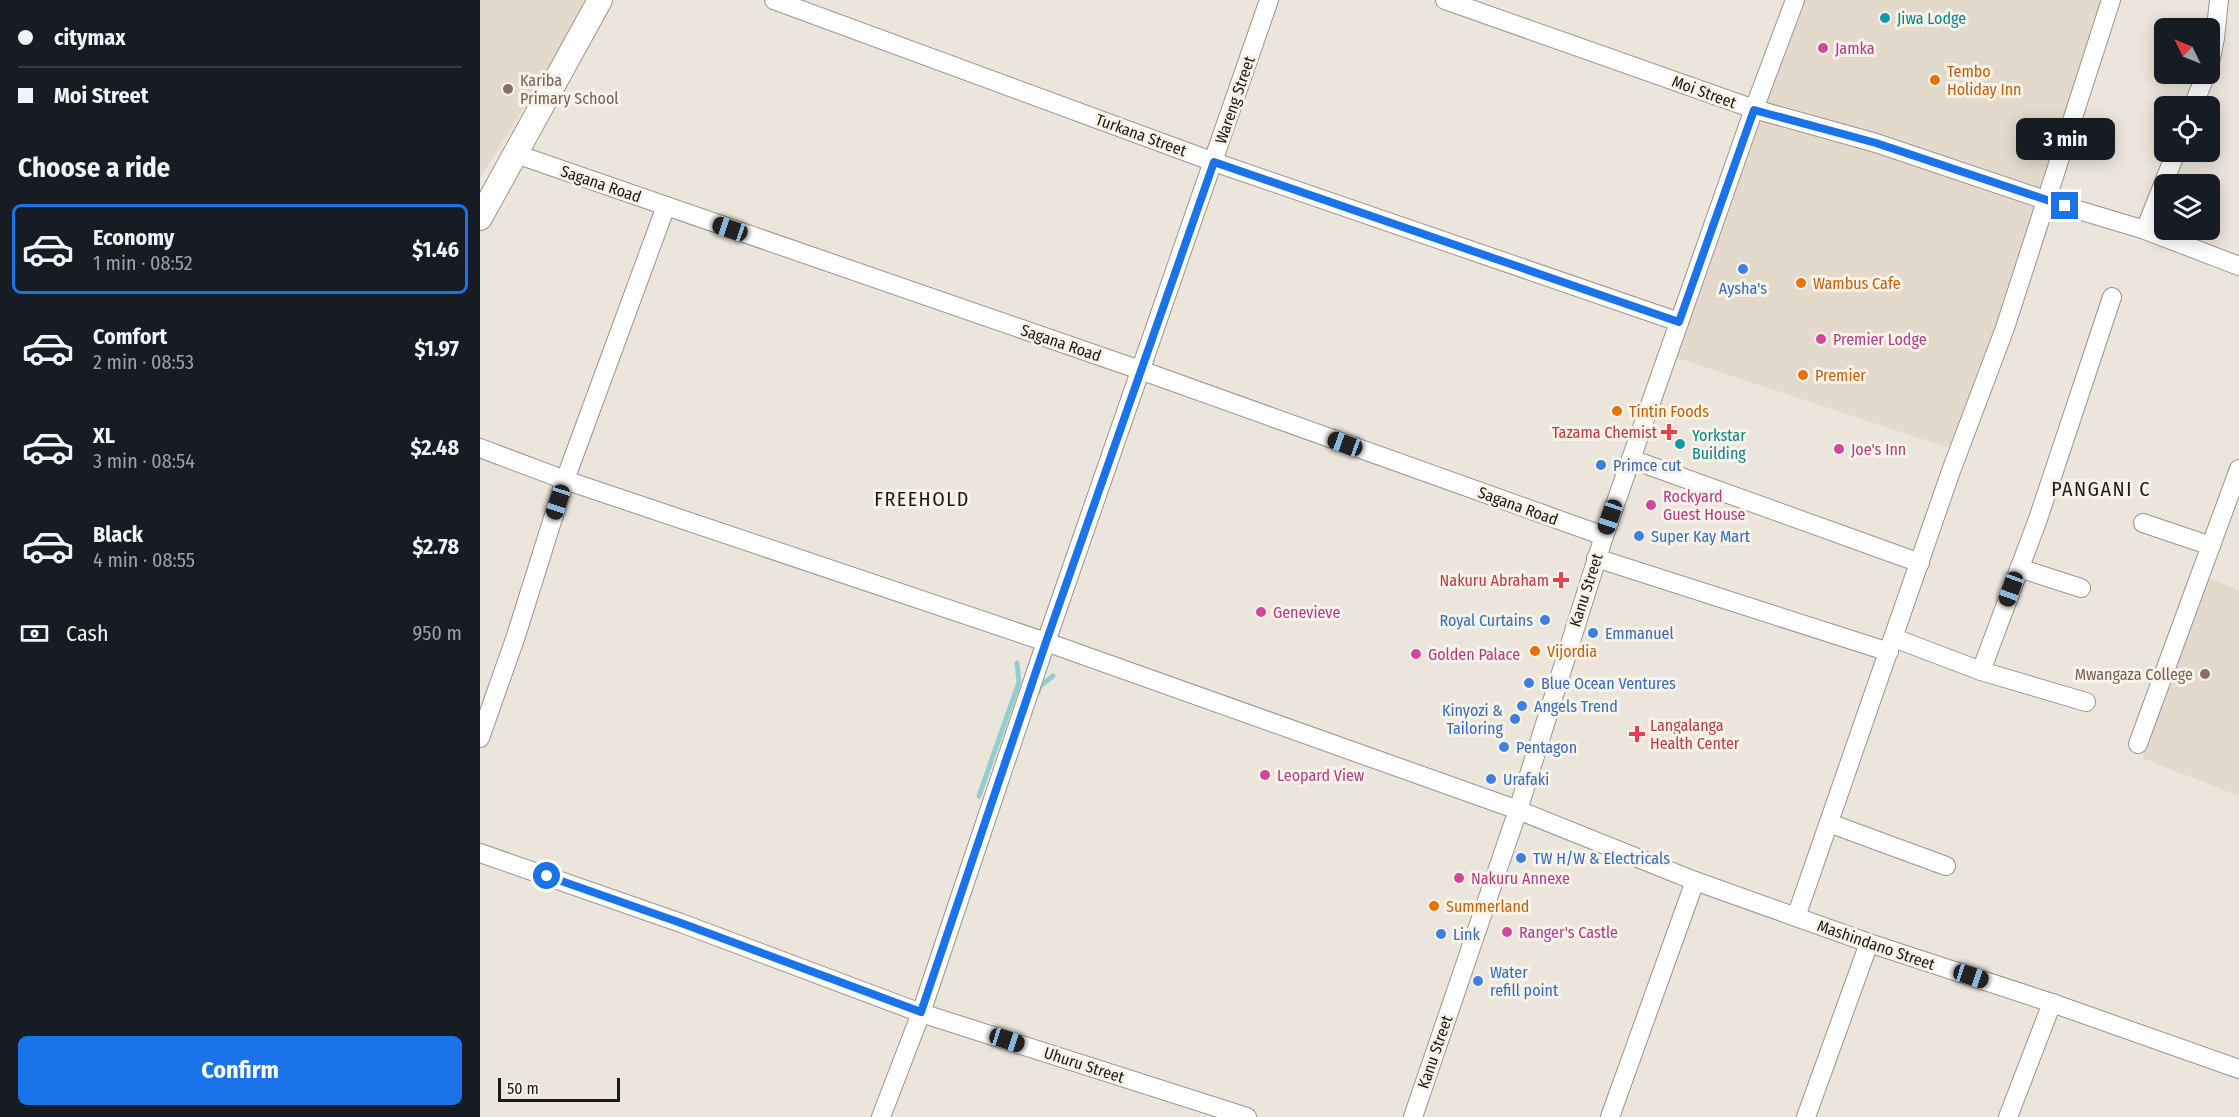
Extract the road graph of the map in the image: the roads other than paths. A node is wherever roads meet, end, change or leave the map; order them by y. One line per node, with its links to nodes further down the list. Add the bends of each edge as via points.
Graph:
1 (600, 0): 10 (street)
2 (774, 0): 11 (street, Turkana Street)
3 (1269, 0): 11 (street, Wareng Street)
4 (1445, 0): 9 (street, Moi Street)
5 (1795, 0): 9 (street, Kanu Street)
6 (2111, 0): 13 (street)
7 (2219, 0): 8 (street)
8 (2217, 18)
9 (1754, 110): 13 (street, Moi Street, via 1876,143); 19 (street, Kanu Street)
10 (516, 154): 14 (street, Sagana Road); 15 (street)
11 (1214, 162): 19 (street, Turkana Street); 20 (street, Wareng Street)
12 (2172, 162): 16 (street)
13 (2045, 200): 16 (street, Moi Street); 29 (street)
14 (666, 206): 20 (street, Sagana Road); 24 (street)
15 (480, 218)
16 (2145, 230): 17 (street, Moi Street)
17 (2239, 266)
18 (2112, 297): 30 (street)
19 (1679, 322): 22 (street, Kanu Street)
20 (1140, 370): 26 (street, Sagana Road); 32 (street, Wareng Street)
21 (480, 448): 24 (street, Mashindano Street)
22 (1631, 459): 26 (street, Kanu Street); 29 (street)
23 (2239, 469): 27 (street)
24 (566, 480): 32 (street, Mashindano Street); 36 (street)
25 (2143, 523): 27 (street)
26 (1604, 536): 28 (street, Kanu Street)
27 (2211, 546): 37 (street)
28 (1596, 558): 33 (street); 38 (street, Kanu Street)
29 (1920, 563): 33 (street)
30 (2019, 568): 31 (street); 34 (street)
31 (2081, 588)
32 (1046, 642): 38 (street, Mashindano Street); 46 (street, Wareng Street)
33 (1892, 645): 34 (street); 39 (street)
34 (1981, 671): 35 (street)
35 (2086, 702)
36 (480, 738)
37 (2138, 744)
38 (1518, 810): 42 (street, Mashindano Street); 50 (street, Kanu Street)
39 (1829, 823): 41 (street); 43 (street)
40 (480, 853): 46 (street, Uhuru Street)
41 (1946, 866)
42 (1695, 881): 43 (street, Mashindano Street); 51 (street)
43 (1796, 917): 44 (street, Mashindano Street)
44 (1869, 943): 45 (street, Mashindano Street); 52 (street)
45 (2052, 1003): 47 (street, Mashindano Street); 53 (street)
46 (921, 1012): 48 (street, Wareng Street); 49 (street, Uhuru Street)
47 (2239, 1069)
48 (881, 1117)
49 (1247, 1117)
50 (1413, 1117)
51 (1610, 1117)
52 (1806, 1117)
53 (2008, 1117)

